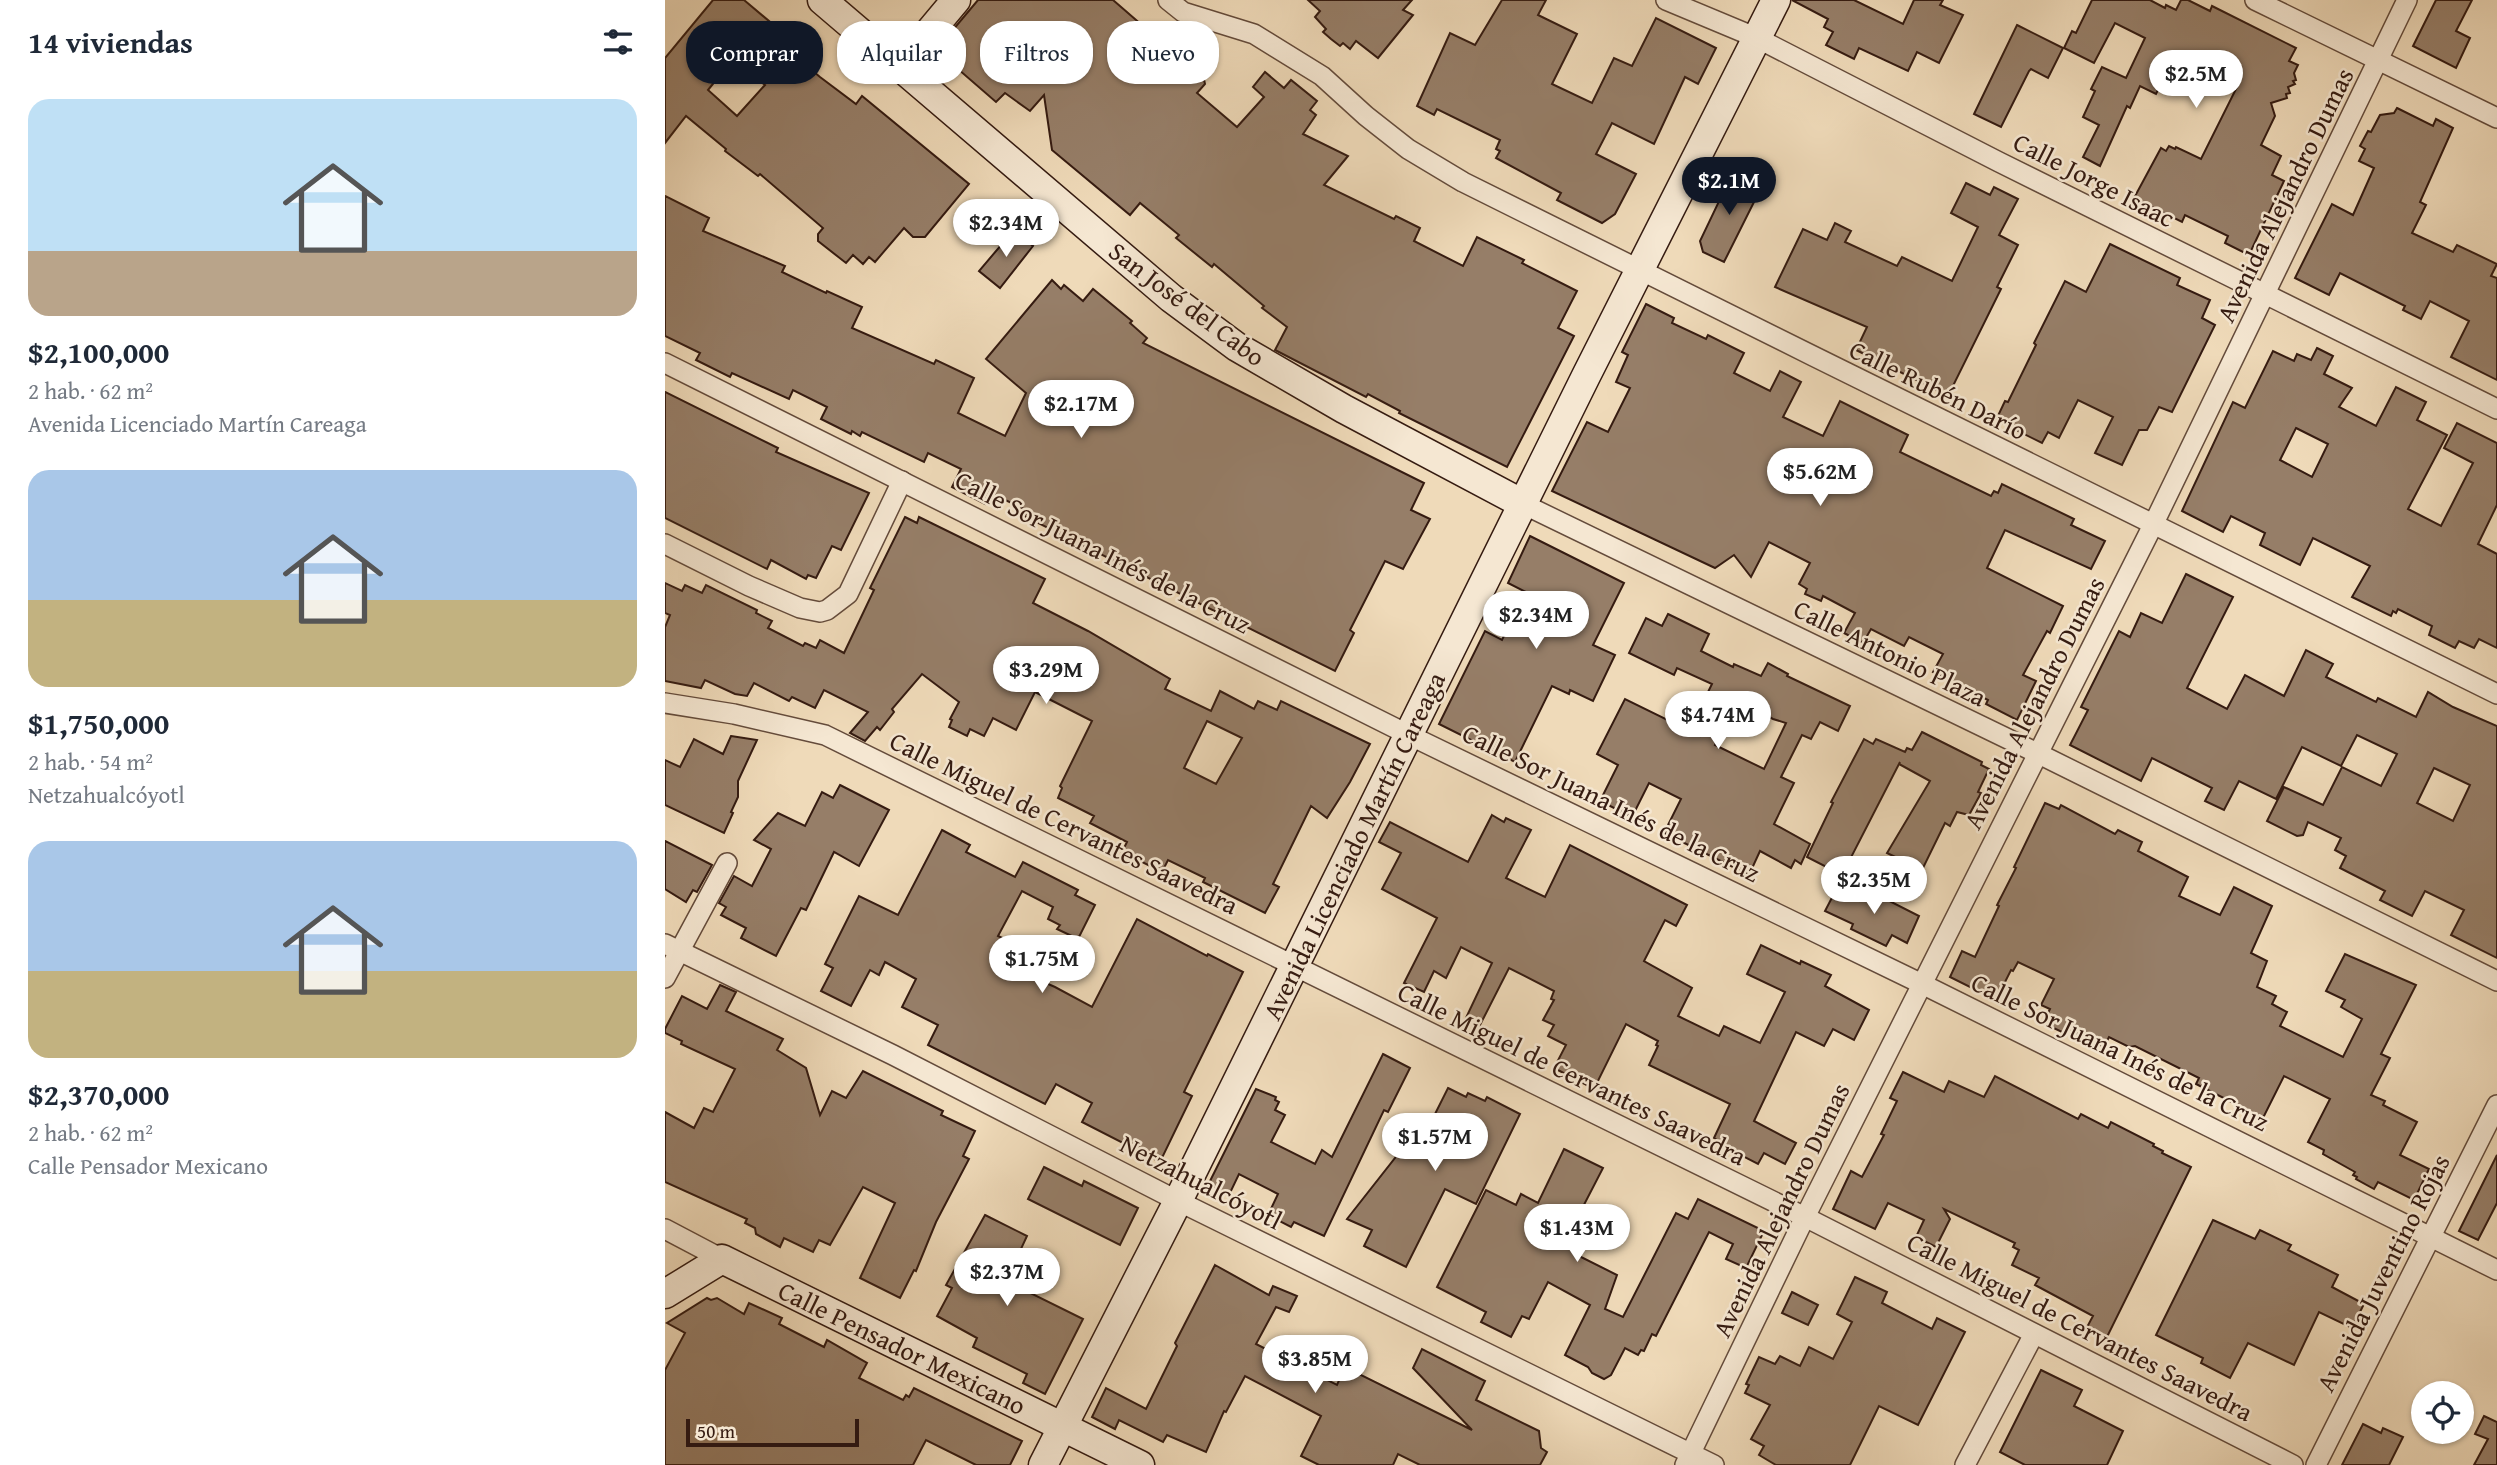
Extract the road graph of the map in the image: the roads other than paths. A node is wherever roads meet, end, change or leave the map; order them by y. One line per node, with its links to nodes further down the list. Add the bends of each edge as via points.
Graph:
1 (822, 0): 8 (street, San José del Cabo)
2 (956, 0): 9 (street)
3 (1168, 0): 14 (street, Calle Rubén Darío, via 1183,12 1254,34 1322,76 1408,149 1463,182)
4 (1666, 0): 10 (street, Calle Jorge Isaac)
5 (1776, 0): 10 (street, Avenida Licenciado Martín Careaga)
6 (2255, 0): 11 (street)
7 (2407, 0): 11 (street, Avenida Alejandro Dumas)
8 (846, 21)
9 (938, 21)
10 (1757, 38): 14 (street, Avenida Licenciado Martín Careaga); 15 (street, Calle Jorge Isaac)
11 (2379, 60): 13 (street); 15 (street, Avenida Alejandro Dumas)
12 (920, 84): 19 (street, San José del Cabo, via 1171,298 1237,347)
13 (2497, 118)
14 (1639, 270): 19 (street, Avenida Licenciado Martín Careaga); 20 (street, Calle Rubén Darío)
15 (2265, 295): 17 (street, Calle Jorge Isaac); 20 (street, Avenida Alejandro Dumas)
16 (665, 363): 18 (street, Calle Sor Juana Inés de la Cruz)
17 (2497, 409)
18 (902, 481): 21 (street, via 848,594 820,612 749,586); 24 (street, Calle Sor Juana Inés de la Cruz)
19 (1523, 503): 24 (street, Avenida Licenciado Martín Careaga); 25 (street, Calle Antonio Plaza)
20 (2154, 523): 22 (street, Calle Rubén Darío); 25 (street, Avenida Alejandro Dumas)
21 (665, 544)
22 (2497, 694)
23 (665, 703): 28 (street, Calle Miguel de Cervantes Saavedra, via 734,713 825,735)
24 (1409, 735): 28 (street, Avenida Licenciado Martín Careaga); 31 (street, Calle Sor Juana Inés de la Cruz)
25 (2037, 753): 30 (street, Calle Antonio Plaza); 31 (street, Avenida Alejandro Dumas)
26 (727, 863): 27 (street)
27 (673, 947): 29 (street); 33 (street, Netzahualcóyotl)
28 (1294, 967): 33 (street, Avenida Licenciado Martín Careaga); 34 (street, Calle Miguel de Cervantes Saavedra)
29 (665, 978)
30 (2497, 981)
31 (1922, 984): 34 (street, Avenida Alejandro Dumas); 36 (street, Calle Sor Juana Inés de la Cruz)
32 (2497, 1105): 36 (street, Avenida Juventino Rojas)
33 (1178, 1201): 41 (street, Avenida Licenciado Martín Careaga); 42 (street, Netzahualcóyotl)
34 (1805, 1217): 40 (street, Calle Miguel de Cervantes Saavedra); 42 (street, Avenida Alejandro Dumas)
35 (665, 1229): 37 (street, Calle Pensador Mexicano)
36 (2431, 1235): 38 (street, Calle Sor Juana Inés de la Cruz); 48 (street, Avenida Juventino Rojas)
37 (722, 1259): 39 (street); 41 (street, Calle Pensador Mexicano)
38 (2497, 1270)
39 (665, 1294)
40 (2034, 1334): 46 (street); 47 (street, Calle Miguel de Cervantes Saavedra)
41 (1062, 1426): 43 (street, Avenida Licenciado Martín Careaga); 44 (street, Calle Pensador Mexicano)
42 (1688, 1459): 45 (street, Netzahualcóyotl)
43 (1043, 1465)
44 (1140, 1465)
45 (1714, 1465)
46 (1965, 1465)
47 (2293, 1465)
48 (2316, 1465)

